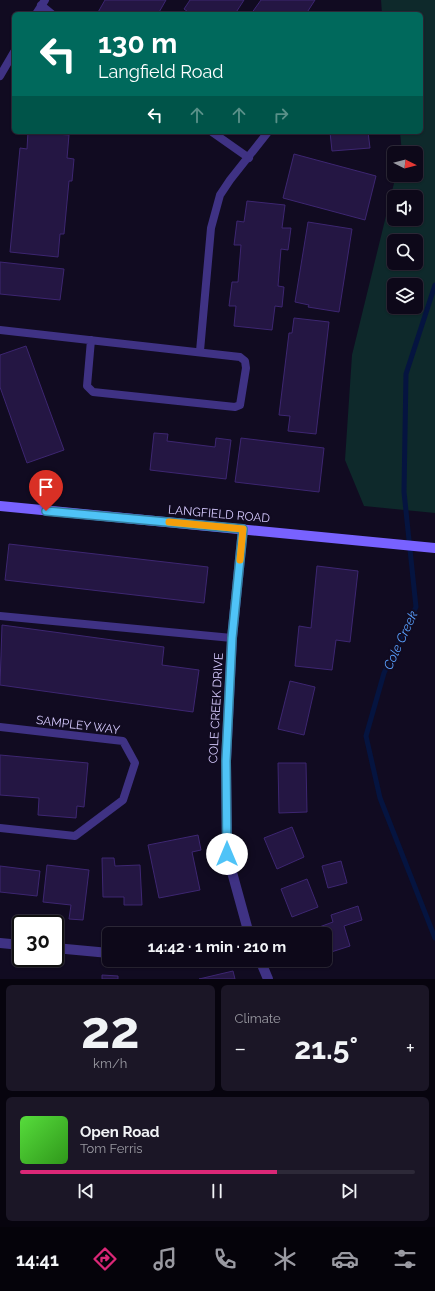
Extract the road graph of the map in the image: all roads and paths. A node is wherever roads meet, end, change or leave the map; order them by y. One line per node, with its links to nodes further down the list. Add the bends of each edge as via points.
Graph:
1 (42, 3): 2 (lane); 3 (lane)
2 (37, 12)
3 (50, 12)
4 (12, 55): 5 (lane)
5 (0, 76)
6 (215, 134): 8 (lane)
7 (267, 134): 8 (lane)
8 (249, 158): 11 (lane, via 220,195 211,228)
9 (0, 330): 10 (lane)
10 (90, 340): 11 (lane); 11 (lane, via 86,386 93,392 235,407 240,405 245,361 240,357)
11 (200, 352)
12 (0, 506): 13 (street, LANGFIELD ROAD)
13 (243, 529): 14 (street, LANGFIELD ROAD); 16 (street, COLE CREEK DRIVE)
14 (435, 548)
15 (0, 616): 16 (lane)
16 (232, 638): 19 (street, COLE CREEK DRIVE, via 226,761 227,854)
17 (0, 727): 18 (lane, SAMPLEY WAY, via 124,741 135,763 123,800 75,836)
18 (0, 828)
19 (248, 927)
20 (0, 943): 21 (street)
21 (12, 944)
22 (64, 949): 23 (street)
23 (102, 952)
24 (263, 967): 25 (street)
25 (268, 979)

